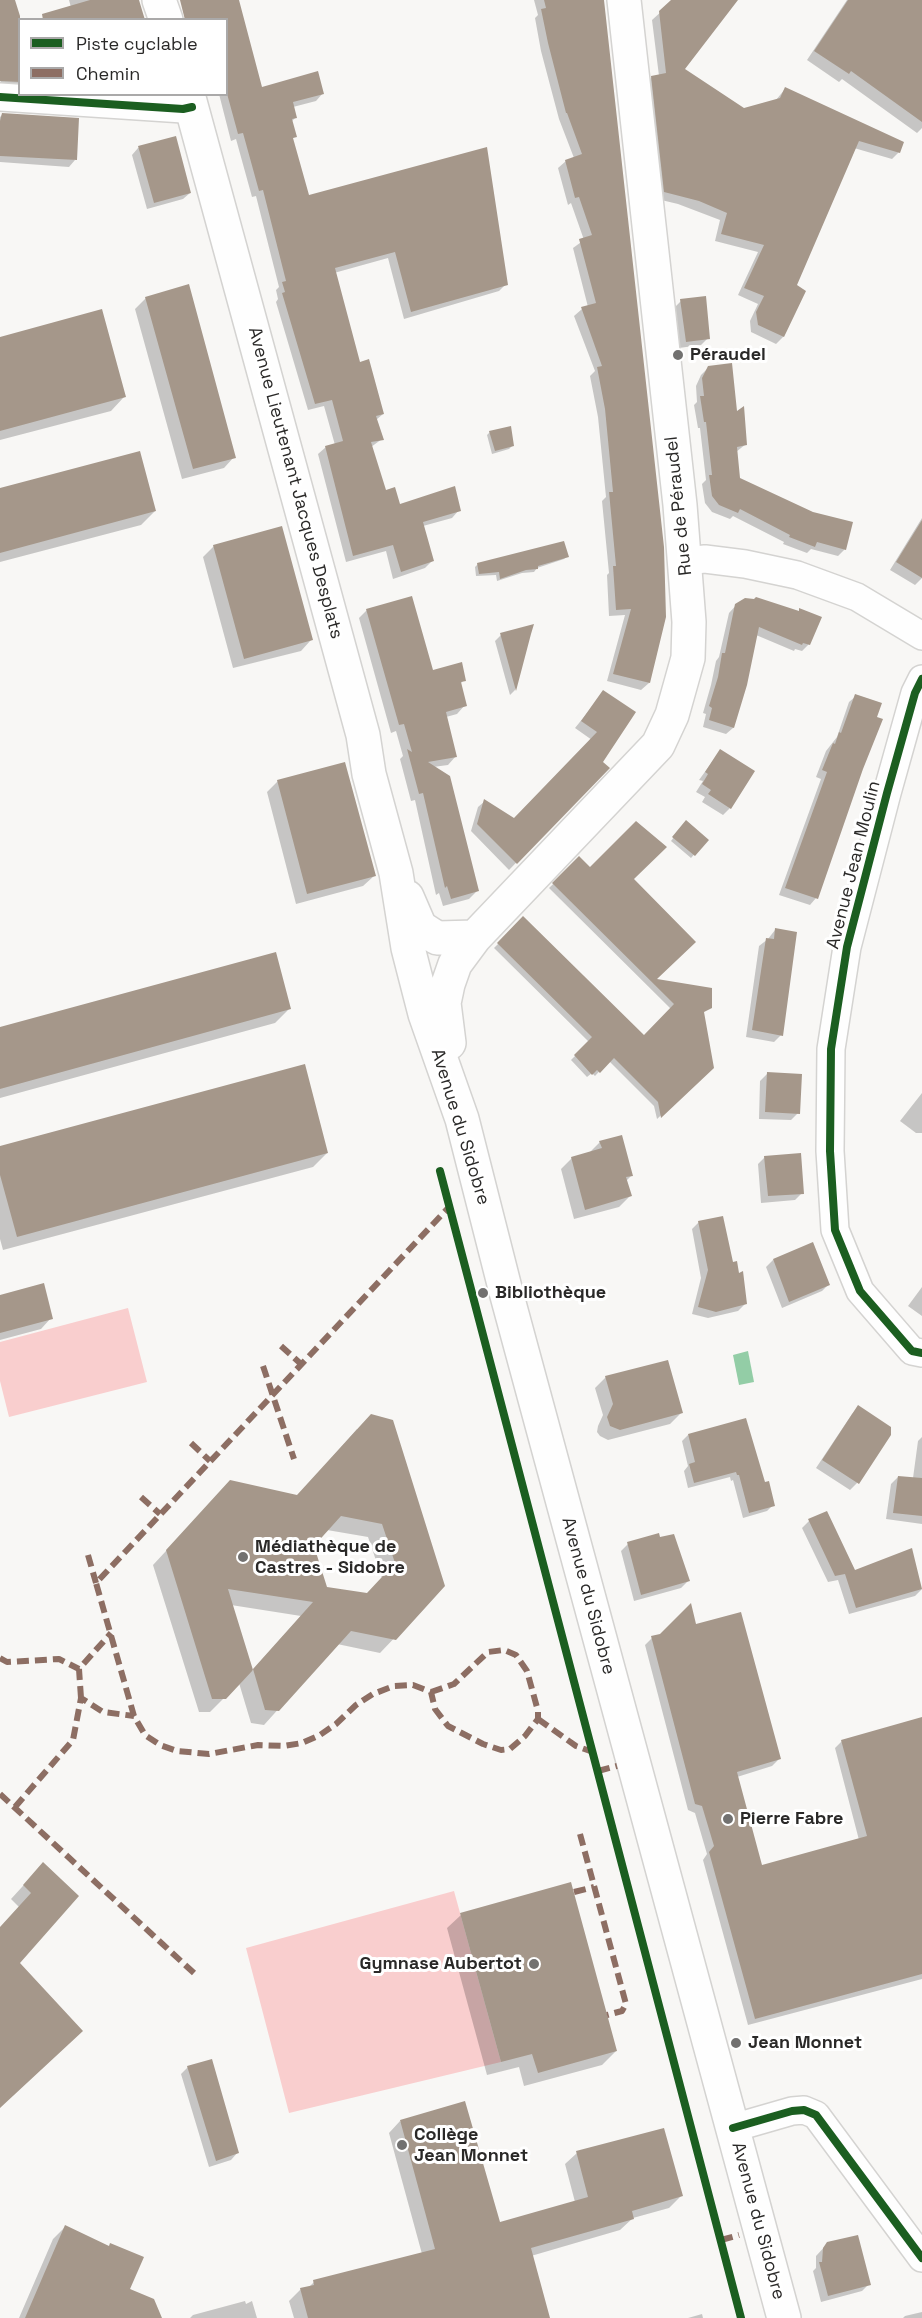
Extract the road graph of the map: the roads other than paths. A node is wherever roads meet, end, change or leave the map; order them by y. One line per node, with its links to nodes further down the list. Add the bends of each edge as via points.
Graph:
1 (159, 0): 3 (main road)
2 (624, 0): 6 (main road, Rue de Péraudel)
3 (165, 18)
4 (0, 97): 5 (street, via 183,109)
5 (190, 101): 9 (main road, Avenue Lieutenant Jacques Desplats, via 363,735 369,774)
6 (685, 561): 7 (street, via 746,564 807,578 857,597); 10 (main road, Rue de Péraudel, via 688,658 672,715 658,745)
7 (922, 636)
8 (922, 679): 12 (street, Avenue Jean Moulin, via 847,947 831,1049 830,1151 836,1230 860,1291 912,1351)
9 (396, 873): 10 (main road, via 420,927 437,938); 11 (main road, Avenue du Sidobre, via 408,948 425,1014)
10 (475, 937): 11 (main road, Rue de Péraudel, via 455,964 444,1003)
11 (462, 1119): 13 (main road, Avenue du Sidobre)
12 (922, 1353)
13 (733, 2128): 14 (street, via 792,2111 816,2115); 15 (main road, Avenue du Sidobre)
14 (922, 2258)
15 (784, 2318)

